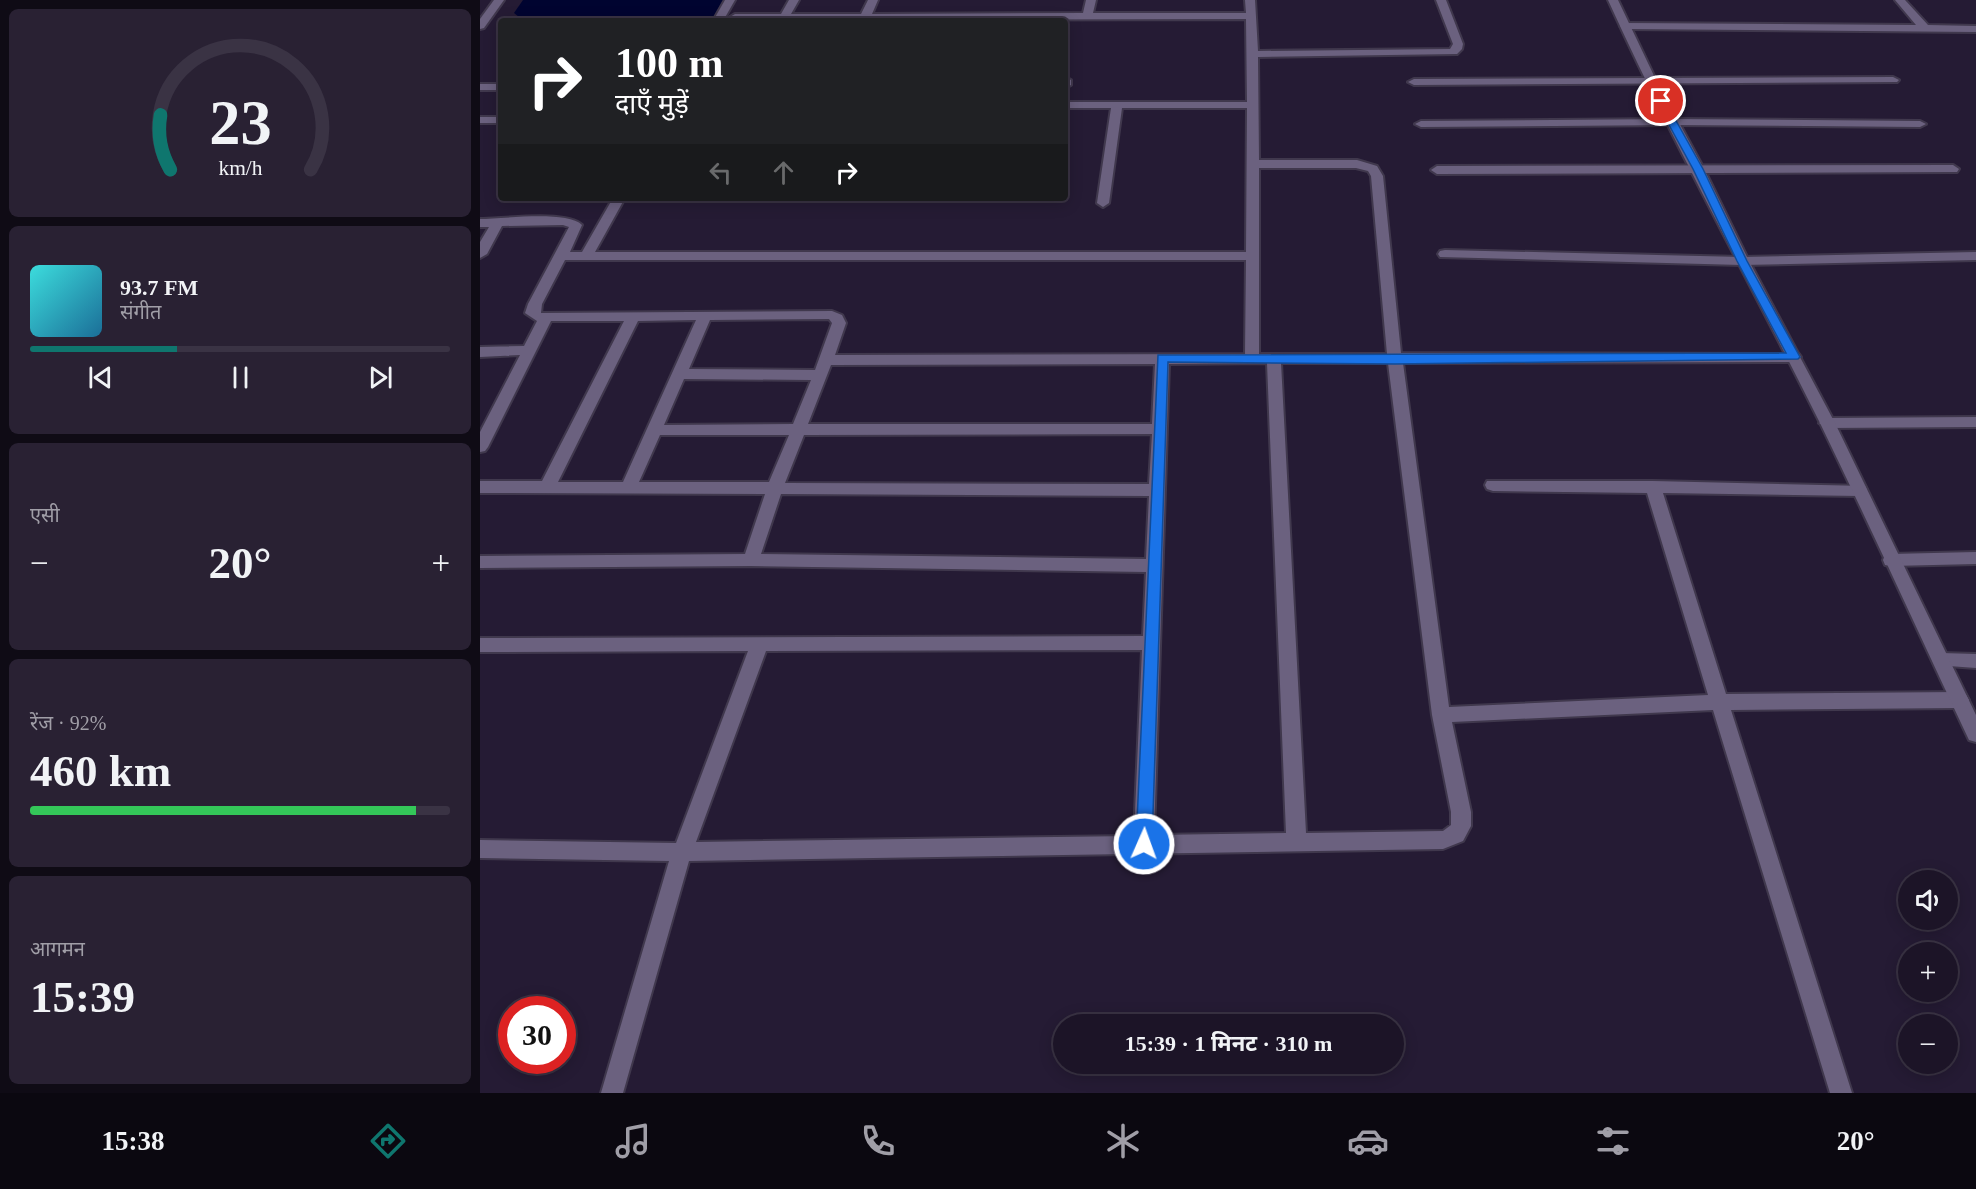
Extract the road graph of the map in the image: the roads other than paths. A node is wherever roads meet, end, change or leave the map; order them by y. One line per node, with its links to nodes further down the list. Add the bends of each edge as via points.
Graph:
1 (499, 0): 16 (street)
2 (730, 0): 15 (street)
3 (794, 0): 13 (street)
4 (873, 0): 14 (street)
5 (1091, 0): 10 (street)
6 (1250, 0): 11 (street)
7 (1441, 0): 20 (street, via 1458,44 1453,52)
8 (1613, 0): 17 (street)
9 (1900, 0): 18 (street)
10 (1087, 16): 11 (street); 14 (street, via 937,12)
11 (1251, 16): 20 (street)
12 (735, 17): 13 (street)
13 (784, 17): 14 (street)
14 (865, 17)
15 (720, 18)
16 (480, 26)
17 (1625, 26): 18 (street); 21 (street)
18 (1926, 29): 19 (street)
19 (1976, 29)
20 (1253, 54): 28 (street)
21 (1650, 80): 22 (street); 23 (street); 31 (street)
22 (1893, 80)
23 (1414, 82)
24 (480, 87): 25 (street)
25 (498, 87)
26 (1068, 105): 27 (street)
27 (1117, 105): 28 (street); 39 (street)
28 (1253, 105): 34 (street)
29 (480, 120): 30 (street)
30 (498, 120)
31 (1672, 122): 32 (street); 33 (street); 35 (street)
32 (1421, 123)
33 (1920, 124)
34 (1253, 164): 46 (street); 58 (street, via 1357,164 1373,169 1377,176)
35 (1698, 169): 36 (street); 37 (street); 48 (street)
36 (1437, 170)
37 (1953, 170)
38 (617, 201): 45 (street)
39 (1104, 203)
40 (480, 223): 41 (street)
41 (497, 223): 42 (street); 44 (street, via 564,221 576,225)
42 (480, 254)
43 (1445, 254): 48 (street)
44 (561, 256): 45 (street); 51 (street, via 532,313)
45 (586, 256): 46 (street)
46 (1252, 256): 54 (street)
47 (1976, 256): 48 (street)
48 (1742, 261): 56 (street)
49 (633, 316): 50 (street); 51 (street); 68 (street)
50 (705, 316): 59 (street, via 832,315 839,323); 60 (street)
51 (546, 317): 52 (street)
52 (530, 350): 53 (street); 66 (street)
53 (480, 352)
54 (1252, 357): 55 (street); 57 (street)
55 (1274, 357): 58 (street); 89 (street)
56 (1794, 357): 58 (street); 62 (street)
57 (1162, 358): 59 (street); 63 (street)
58 (1395, 360): 87 (street)
59 (823, 367): 60 (street); 65 (street)
60 (679, 374): 64 (street)
61 (1976, 422): 62 (street)
62 (1827, 423): 74 (street)
63 (1159, 429): 65 (street); 73 (street)
64 (655, 430): 65 (street); 70 (street)
65 (796, 430): 72 (street)
66 (480, 447)
67 (1493, 485): 71 (street)
68 (548, 486): 69 (street); 70 (street)
69 (480, 487)
70 (629, 487): 72 (street)
71 (1653, 487): 74 (street); 86 (street)
72 (775, 488): 73 (street); 76 (street)
73 (1157, 490): 79 (street)
74 (1859, 490): 77 (street)
75 (1976, 558): 77 (street)
76 (752, 560): 78 (street); 79 (street)
77 (1891, 560): 83 (street)
78 (480, 562)
79 (1154, 566): 81 (street)
80 (760, 643): 81 (street); 82 (street); 92 (street)
81 (1152, 643): 90 (street)
82 (480, 645)
83 (1941, 660): 84 (street); 85 (street)
84 (1976, 661)
85 (1960, 700): 86 (street); 88 (street)
86 (1720, 702): 87 (street); 94 (street)
87 (1441, 715): 89 (street, via 1461,812 1456,835 1443,840)
88 (1976, 734)
89 (1296, 842): 90 (street)
90 (1144, 844): 92 (street)
91 (480, 849): 92 (street)
92 (682, 852): 93 (street)
93 (612, 1093)
94 (1841, 1093)

